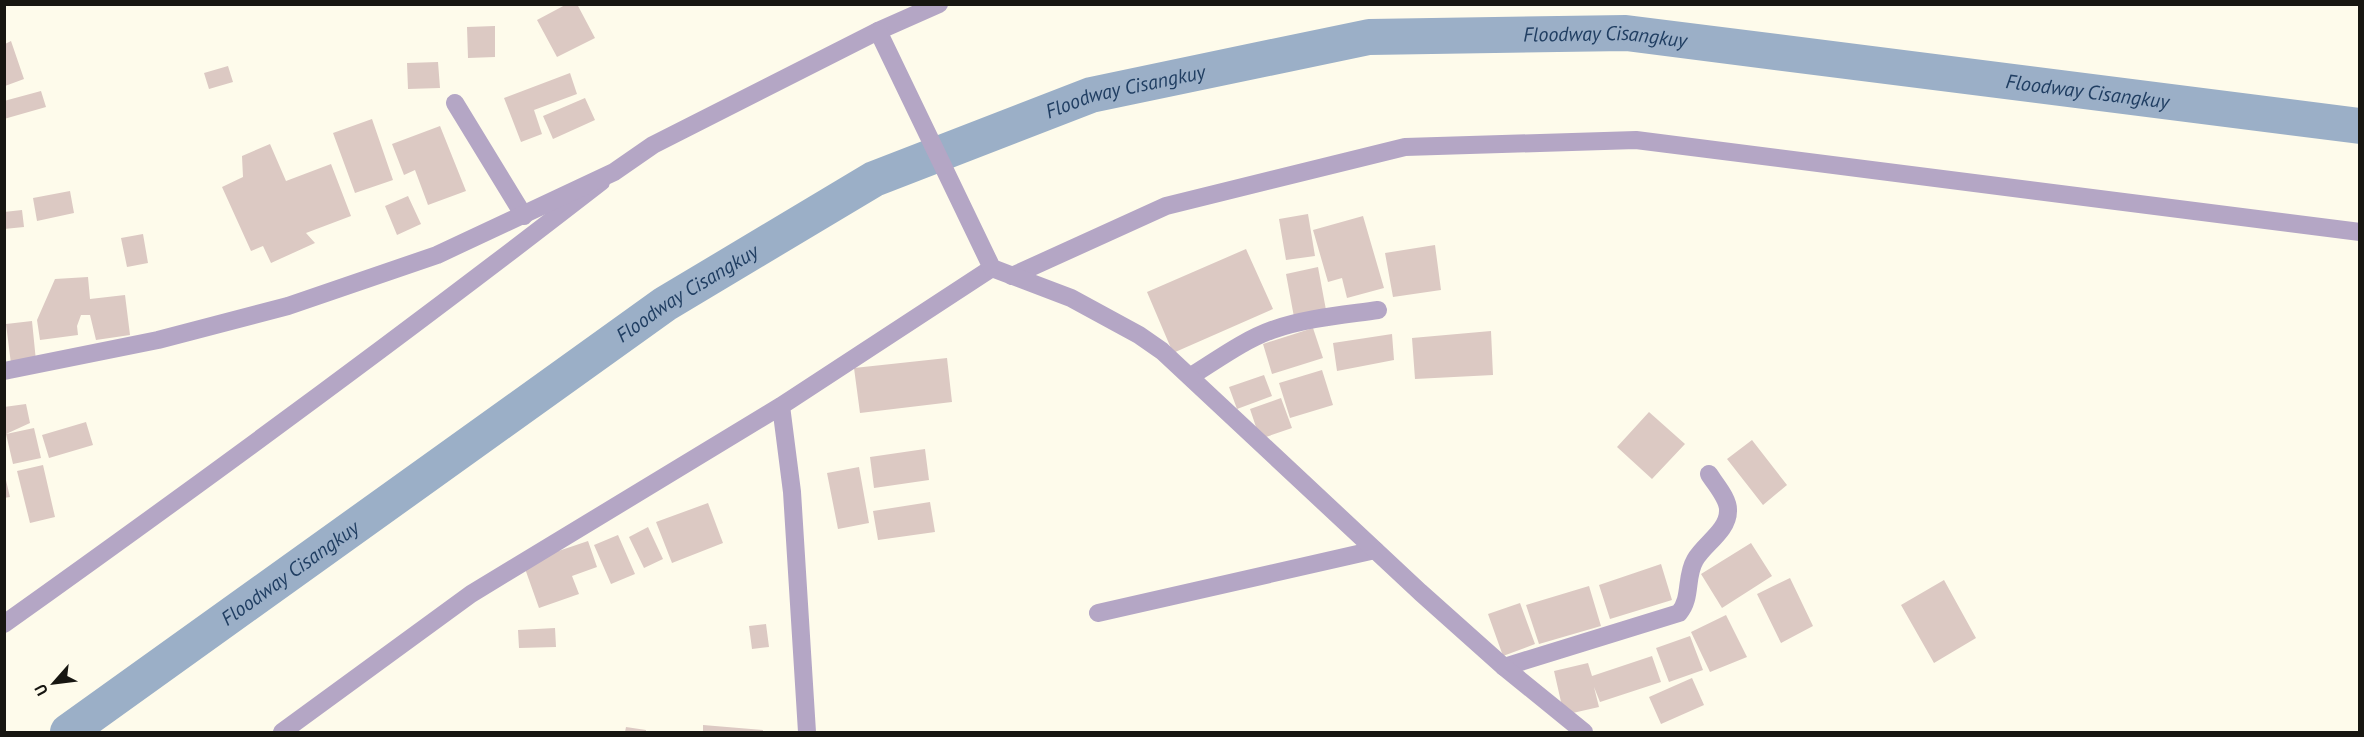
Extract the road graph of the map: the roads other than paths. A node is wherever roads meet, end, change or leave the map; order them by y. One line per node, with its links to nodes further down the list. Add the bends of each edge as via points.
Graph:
1 (939, 4): 2 (street)
2 (880, 37): 4 (street, via 653,145); 7 (street)
3 (455, 103): 5 (street)
4 (614, 172): 5 (street); 16 (street, via 439,308)
5 (524, 216): 10 (street, via 437,255 288,306 158,340)
6 (2360, 232): 8 (street, via 1636,140 1405,147 1166,206)
7 (992, 267): 8 (street); 12 (street)
8 (1012, 276): 11 (street, via 1071,298 1139,336)
9 (1378, 310): 11 (street, via 1271,330)
10 (4, 371)
11 (1191, 376): 14 (street)
12 (781, 406): 18 (street, via 471,594); 19 (street, via 792,492)
13 (1709, 474): 17 (street, via 1727,503 1728,514 1695,560 1684,608 1679,613)
14 (1375, 550): 15 (street); 17 (street)
15 (1098, 613)
16 (4, 624)
17 (1504, 668): 20 (street)
18 (282, 732)
19 (807, 732)
20 (1584, 732)

